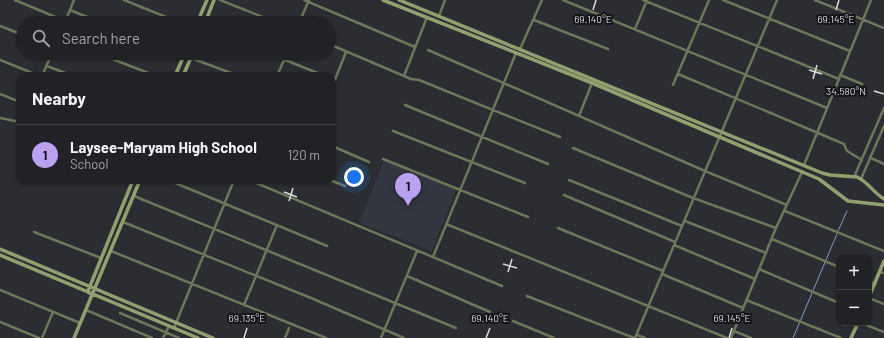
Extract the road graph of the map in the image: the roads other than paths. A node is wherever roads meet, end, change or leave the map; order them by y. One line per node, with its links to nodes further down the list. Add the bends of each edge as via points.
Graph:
1 (15, 0): 22 (street)
2 (74, 0): 21 (street)
3 (124, 0): 25 (street)
4 (207, 0): 26 (main road)
5 (214, 0): 27 (main road)
6 (220, 0): 28 (street)
7 (304, 0): 19 (street)
8 (382, 0): 31 (main road)
9 (399, 0): 30 (main road)
10 (446, 0): 30 (street)
11 (542, 0): 33 (street)
12 (563, 0): 38 (street)
13 (643, 0): 20 (street)
14 (709, 0): 35 (street)
15 (723, 0): 32 (street)
16 (777, 0): 32 (street)
17 (815, 0): 34 (street)
18 (871, 0): 34 (street)
19 (308, 1): 29 (street); 43 (street)
20 (647, 1): 35 (street); 38 (street)
21 (70, 10): 23 (street); 24 (street)
22 (51, 16)
23 (68, 16)
24 (85, 16)
25 (164, 16)
26 (200, 16)
27 (208, 16)
28 (260, 16)
29 (302, 16)
30 (439, 16): 40 (main road)
31 (427, 17): 41 (main road); 43 (street)
32 (768, 19): 44 (street); 50 (street)
33 (534, 20): 45 (street); 47 (street)
34 (863, 20): 37 (street); 50 (street)
35 (699, 22): 44 (street); 48 (street)
36 (0, 26): 39 (street)
37 (884, 28)
38 (635, 29): 48 (street)
39 (16, 32)
40 (488, 36): 41 (main road); 47 (main road)
41 (486, 41): 51 (main road)
42 (336, 47): 49 (street)
43 (416, 47): 72 (street)
44 (757, 47): 71 (street); 73 (street)
45 (608, 49)
46 (428, 50): 74 (street)
47 (520, 50): 90 (main road)
48 (688, 51): 70 (street); 71 (street)
49 (346, 52): 69 (street); 72 (street)
50 (850, 52): 73 (street)
51 (516, 53): 74 (street); 75 (main road)
52 (0, 60): 60 (street)
53 (49, 60): 59 (street)
54 (115, 60): 63 (street)
55 (182, 60): 64 (main road)
56 (190, 60): 65 (main road)
57 (196, 60): 66 (street)
58 (284, 60): 67 (street); 68 (street)
59 (47, 66): 61 (street); 62 (street)
60 (31, 72)
61 (43, 72)
62 (63, 72)
63 (146, 72)
64 (177, 72)
65 (185, 72)
66 (228, 72)
67 (279, 72)
68 (315, 72)
69 (336, 74)
70 (678, 74): 77 (street); 79 (street)
71 (745, 74): 79 (street); 82 (street)
72 (404, 76): 84 (street)
73 (840, 77): 76 (street); 82 (street)
74 (504, 83): 84 (street); 85 (street)
75 (592, 84): 85 (street); 94 (main road)
76 (862, 84)
77 (673, 85)
78 (0, 94): 80 (street)
79 (735, 99): 90 (street); 91 (street)
80 (16, 100)
81 (405, 105): 92 (street)
82 (827, 108): 91 (street)
83 (884, 108): 99 (street)
84 (492, 109): 92 (street); 93 (street)
85 (579, 116): 105 (street)
86 (0, 118): 87 (street)
87 (16, 121)
88 (884, 126): 97 (street)
89 (393, 131): 101 (street)
90 (721, 132): 94 (street); 104 (main road)
91 (817, 133): 99 (street, via 844,144 847,151); 104 (street)
92 (482, 136): 101 (street); 102 (street)
93 (560, 137)
94 (719, 137): 105 (street); 106 (main road)
95 (336, 148): 100 (street)
96 (573, 148): 121 (street)
97 (871, 158): 103 (street); 108 (street)
98 (383, 159): 118 (street)
99 (862, 160): 107 (street)
100 (368, 162)
101 (471, 162): 111 (street); 118 (street)
102 (548, 164)
103 (884, 164)
104 (804, 165): 107 (main road, via 830,176)
105 (705, 171): 121 (street); 124 (street)
106 (802, 172): 124 (street); 125 (main road, via 819,179 848,200)
107 (854, 177): 108 (main road)
108 (861, 179): 122 (main road)
109 (569, 180): 132 (street)
110 (336, 182): 117 (street)
111 (525, 183)
112 (131, 184): 149 (main road)
113 (138, 184): 120 (main road)
114 (178, 184): 123 (street)
115 (232, 184): 123 (street)
116 (259, 184): 143 (street)
117 (345, 186)
118 (460, 190): 127 (street); 130 (street)
119 (564, 195): 138 (street)
120 (133, 196): 129 (main road); 133 (street)
121 (693, 198): 128 (street); 135 (street)
122 (884, 199)
123 (225, 204): 131 (street); 133 (street)
124 (787, 205): 126 (street)
125 (884, 206)
126 (785, 211): 135 (street); 144 (street)
127 (528, 217)
128 (685, 220): 132 (street); 145 (street)
129 (123, 222): 142 (main road); 147 (street)
130 (446, 224): 148 (street); 176 (street)
131 (277, 225): 139 (street); 141 (street)
132 (682, 226): 138 (street)
133 (215, 228): 141 (street); 147 (street)
134 (558, 228): 154 (street)
135 (776, 228): 137 (street)
136 (34, 232): 149 (street)
137 (772, 239): 145 (street); 151 (street)
138 (675, 243): 154 (street); 157 (street)
139 (327, 246)
140 (0, 248): 161 (main road)
141 (267, 249): 155 (street); 172 (street)
142 (111, 251): 159 (street); 163 (main road)
143 (417, 251): 148 (street); 156 (street)
144 (884, 251)
145 (766, 253): 152 (street)
146 (0, 255): 165 (main road)
147 (205, 255): 155 (street); 159 (street)
148 (433, 257): 162 (street)
149 (101, 258): 161 (main road)
150 (884, 261): 153 (main road)
151 (836, 266)
152 (759, 269): 157 (street); 173 (street)
153 (882, 272): 160 (main road)
154 (662, 273): 176 (street); 177 (street)
155 (256, 276): 175 (street); 192 (street)
156 (407, 276): 172 (street); 180 (street)
157 (755, 279): 171 (street)
158 (872, 282): 160 (street)
159 (192, 283): 175 (street); 184 (street)
160 (875, 284): 166 (main road)
161 (90, 285): 163 (main road); 165 (main road)
162 (502, 286)
163 (96, 288): 167 (main road); 184 (main road)
164 (0, 290): 179 (street)
165 (88, 291): 167 (main road); 169 (main road)
166 (872, 291)
167 (94, 294): 169 (main road); 186 (main road)
168 (527, 296): 197 (street)
169 (91, 298): 178 (main road)
170 (872, 299): 174 (street)
171 (746, 300): 177 (street); 215 (street)
172 (396, 303): 191 (street); 192 (street)
173 (836, 303)
174 (884, 304)
175 (244, 305): 207 (street)
176 (648, 307): 197 (street); 212 (street)
177 (743, 308): 193 (street)
178 (86, 310): 185 (main road); 201 (street)
179 (53, 312): 185 (street); 199 (street)
180 (490, 312)
181 (120, 313): 194 (street)
182 (513, 321): 196 (street)
183 (0, 322): 198 (street)
184 (176, 322): 189 (street); 205 (main road)
185 (80, 323): 200 (main road)
186 (168, 326): 189 (main road); 194 (street)
187 (857, 326): 216 (main road)
188 (867, 326): 195 (street)
189 (174, 328): 204 (main road)
190 (289, 328): 206 (street)
191 (456, 328)
192 (385, 330): 208 (street); 209 (street)
193 (734, 331): 213 (street); 214 (street)
194 (165, 332): 202 (street); 203 (street)
195 (884, 332)
196 (548, 337): 210 (street)
197 (635, 337): 211 (street)
198 (39, 338)
199 (42, 338)
200 (74, 338)
201 (152, 338)
202 (163, 338)
203 (179, 338)
204 (198, 338)
205 (213, 338)
206 (285, 338)
207 (326, 338)
208 (381, 338)
209 (404, 338)
210 (554, 338)
211 (645, 338)
212 (727, 338)
213 (731, 338)
214 (751, 338)
215 (841, 338)
216 (851, 338)

